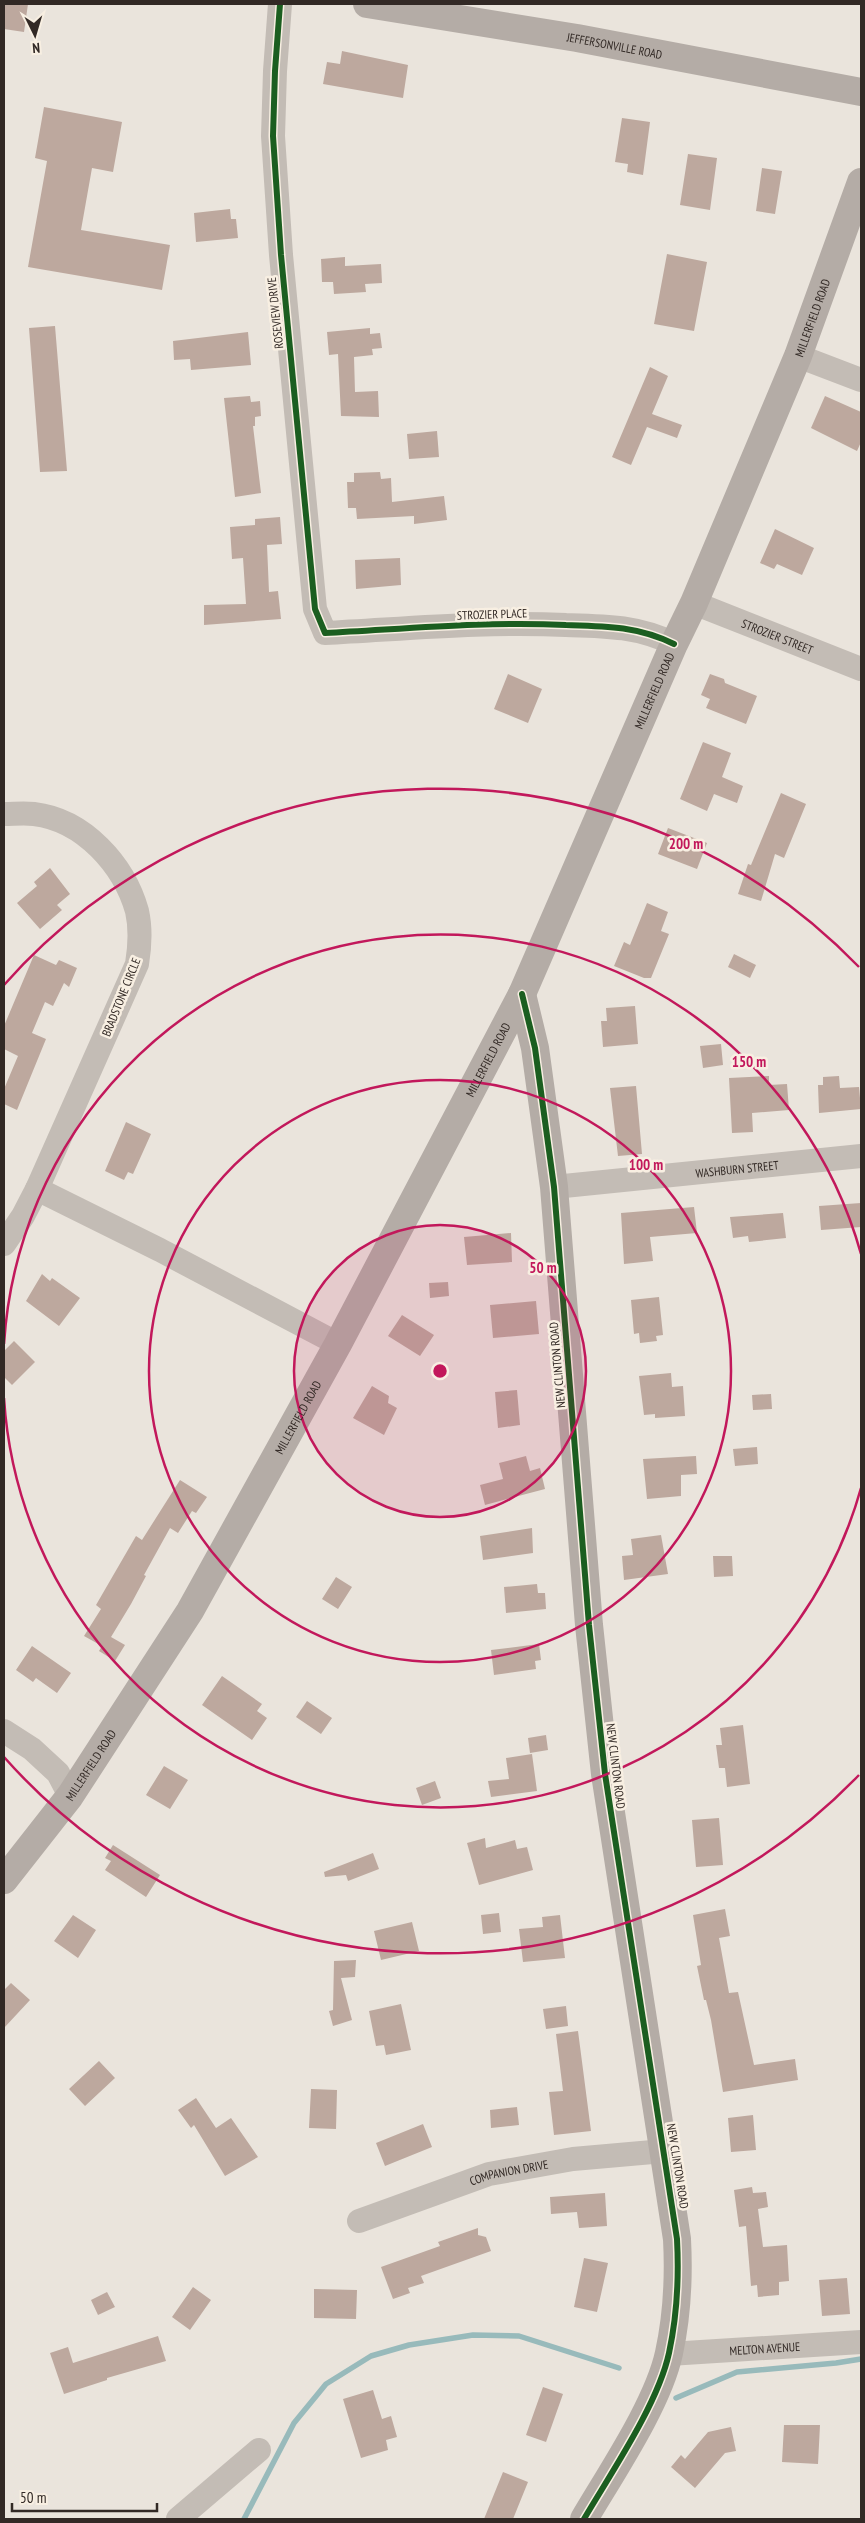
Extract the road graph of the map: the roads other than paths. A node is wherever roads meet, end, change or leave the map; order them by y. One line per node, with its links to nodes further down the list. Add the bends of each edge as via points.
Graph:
1 (280, 4): 8 (street, ROSEVIEW DRIVE, via 274,146 282,265)
2 (367, 4): 3 (main road, JEFFERSONVILLE ROAD, via 577,38)
3 (861, 92)
4 (861, 182): 5 (main road, MILLERFIELD ROAD)
5 (798, 356): 6 (street); 7 (main road, MILLERFIELD ROAD)
6 (861, 380)
7 (694, 603): 9 (main road, MILLERFIELD ROAD); 10 (street, STROZIER STREET)
8 (319, 618): 9 (street, STROZIER PLACE, via 325,633 518,623 618,628 653,633)
9 (674, 644): 12 (main road, MILLERFIELD ROAD)
10 (861, 670)
11 (4, 814): 15 (street, BRADSTONE CIRCLE, via 36,814 66,824 96,844 120,872 140,928 137,964)
12 (522, 994): 14 (main road, NEW CLINTON ROAD, via 535,1048); 17 (main road, MILLERFIELD ROAD)
13 (861, 1156): 14 (street, WASHBURN STREET)
14 (554, 1187): 21 (main road, NEW CLINTON ROAD, via 589,1624 605,1774)
15 (37, 1189): 16 (street, BRADSTONE CIRCLE); 17 (street)
16 (4, 1244)
17 (338, 1344): 19 (main road, MILLERFIELD ROAD, via 190,1610)
18 (4, 1731): 19 (street, via 32,1749 58,1773)
19 (70, 1796): 20 (main road, MILLERFIELD ROAD)
20 (4, 1880)
21 (664, 2151): 22 (street, COMPANION DRIVE, via 572,2159 489,2174); 24 (main road, NEW CLINTON ROAD, via 677,2239 678,2271)
22 (359, 2221)
23 (861, 2342): 24 (street, MELTON AVENUE)
24 (669, 2354): 27 (main road, NEW CLINTON ROAD, via 654,2393)
25 (258, 2450): 26 (street)
26 (178, 2519)
27 (584, 2519)

